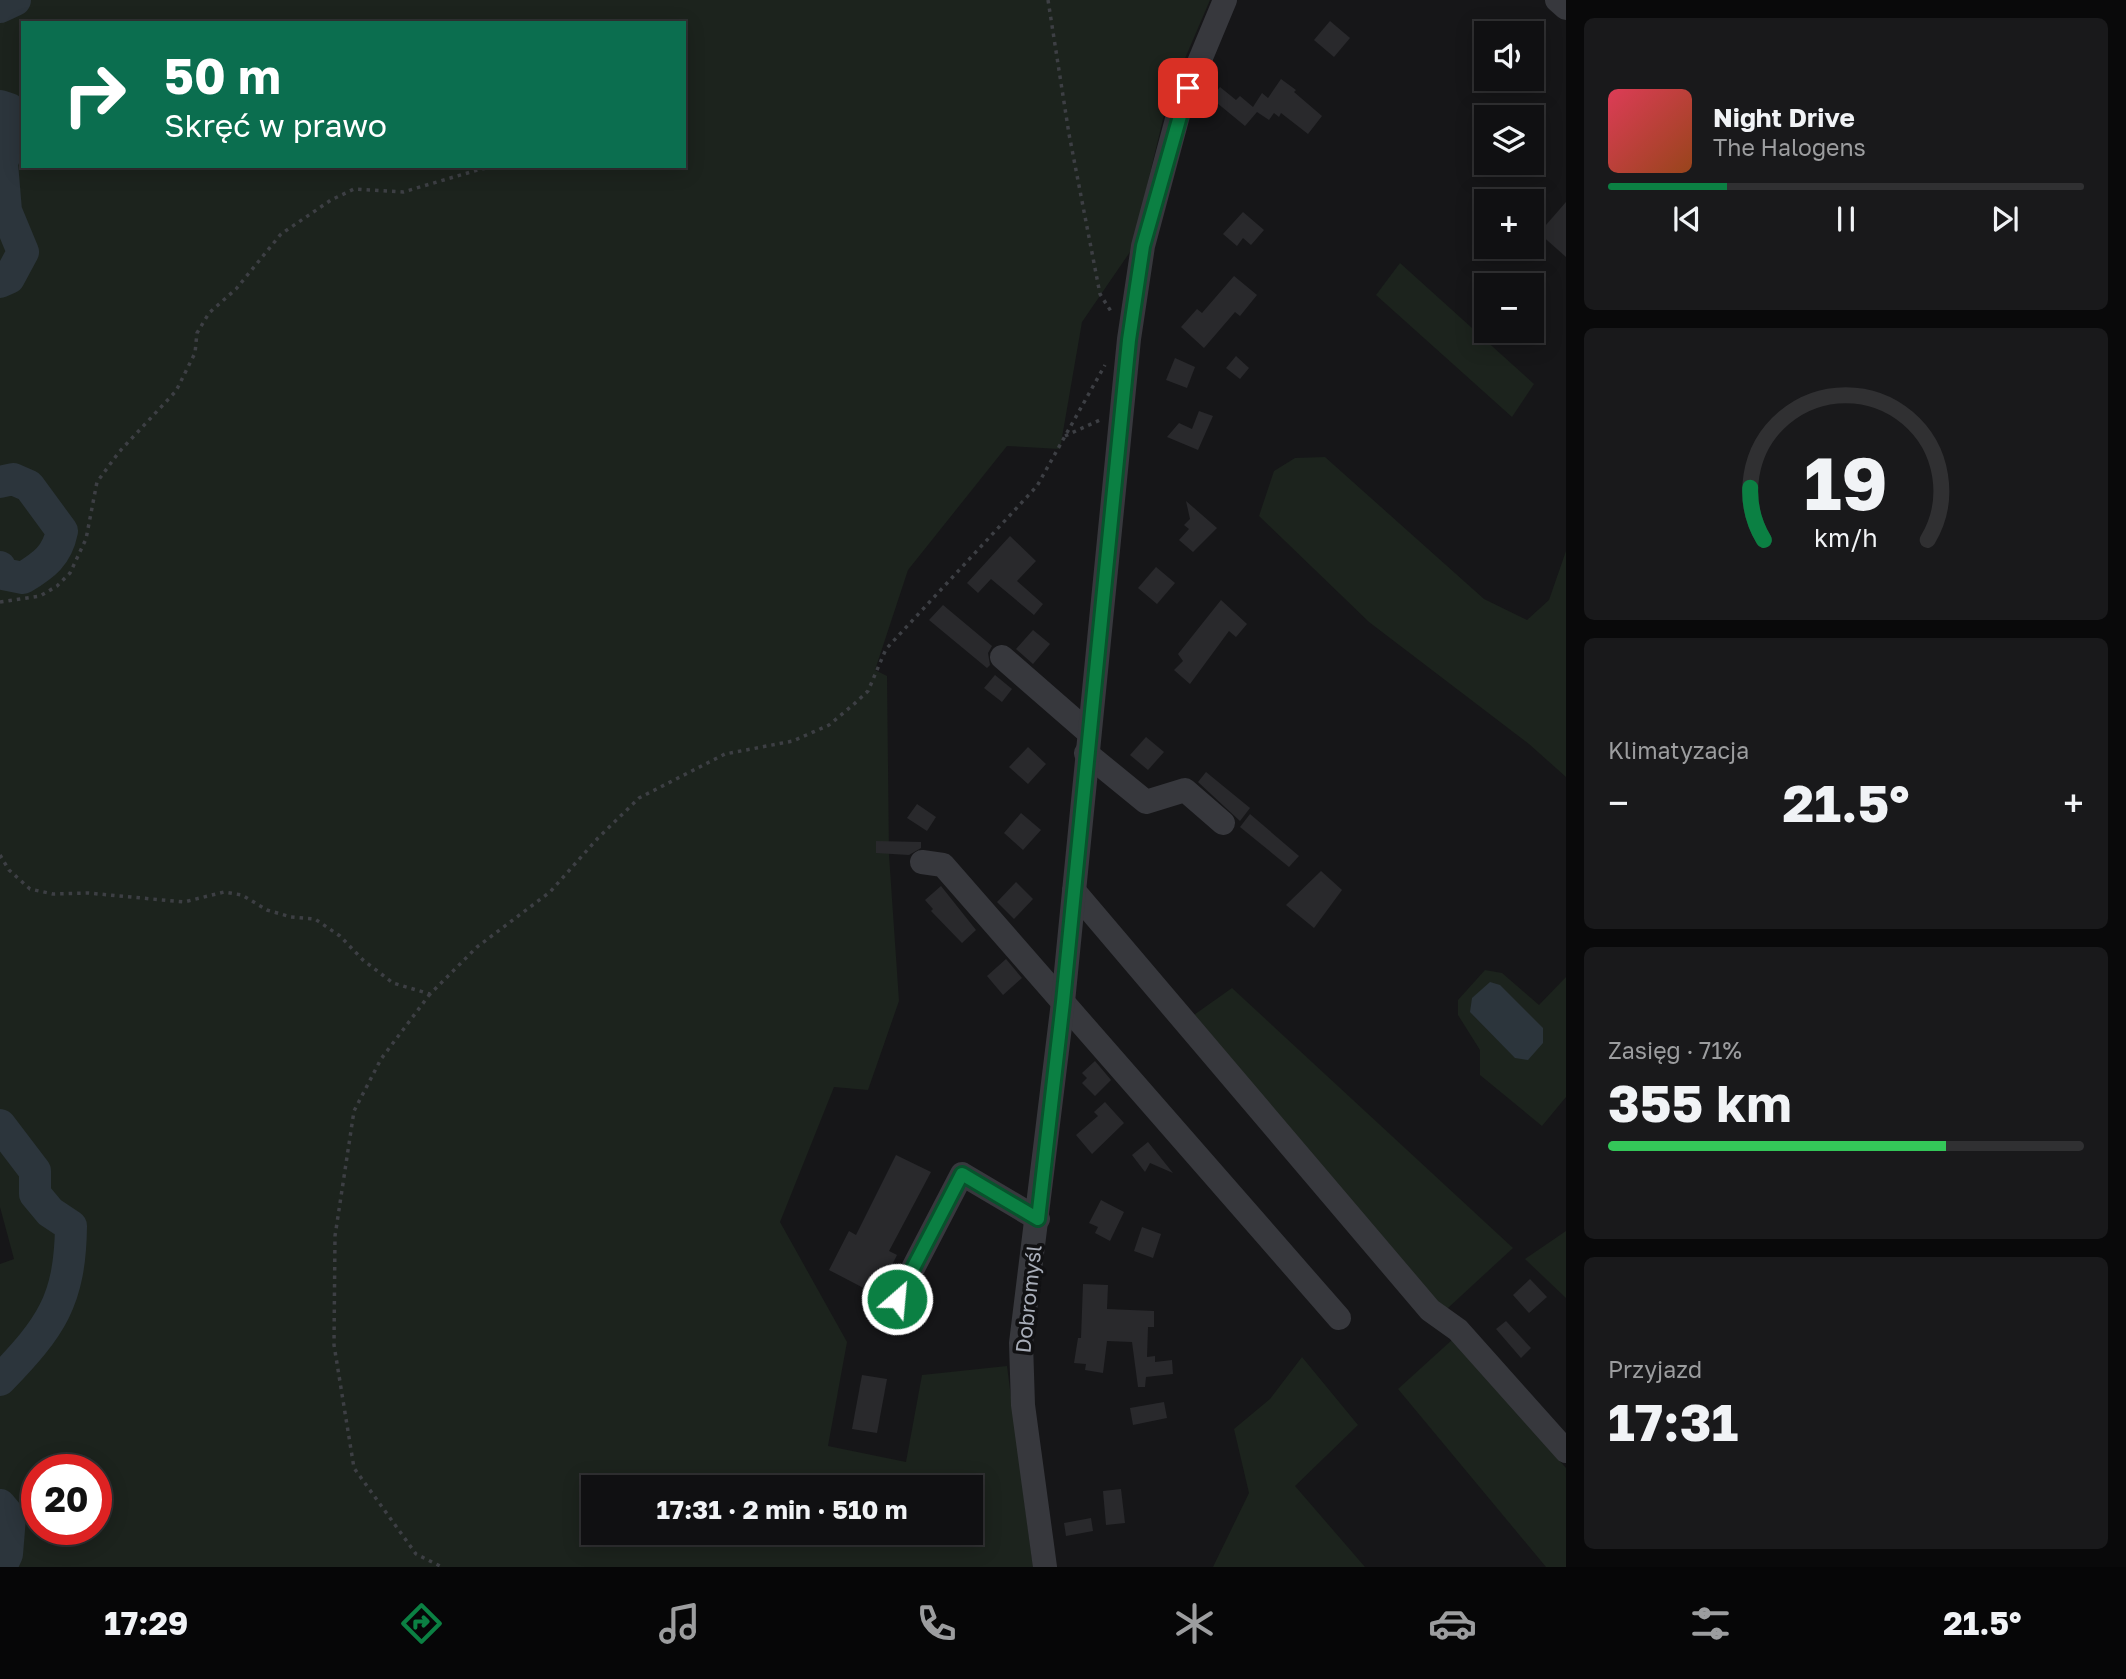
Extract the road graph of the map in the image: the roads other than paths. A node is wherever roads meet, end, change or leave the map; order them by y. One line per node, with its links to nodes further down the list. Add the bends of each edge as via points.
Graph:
1 (1225, 0): 5 (street, Dobromyśl, via 1180,108 1143,246)
2 (1557, 0): 3 (street)
3 (1566, 8)
4 (1002, 657): 5 (street)
5 (1087, 742): 6 (street, via 1146,802 1185,790); 8 (street, Dobromyśl)
6 (1223, 823)
7 (922, 862): 9 (street, via 943,865)
8 (1074, 891): 9 (street, Dobromyśl); 13 (street, via 1430,1310 1458,1330)
9 (1063, 1002): 10 (street, Dobromyśl); 12 (street)
10 (1038, 1219): 11 (street, via 962,1174); 14 (street, Dobromyśl, via 1021,1353 1023,1405)
11 (897, 1299)
12 (1339, 1318)
13 (1566, 1451)
14 (1045, 1567)

